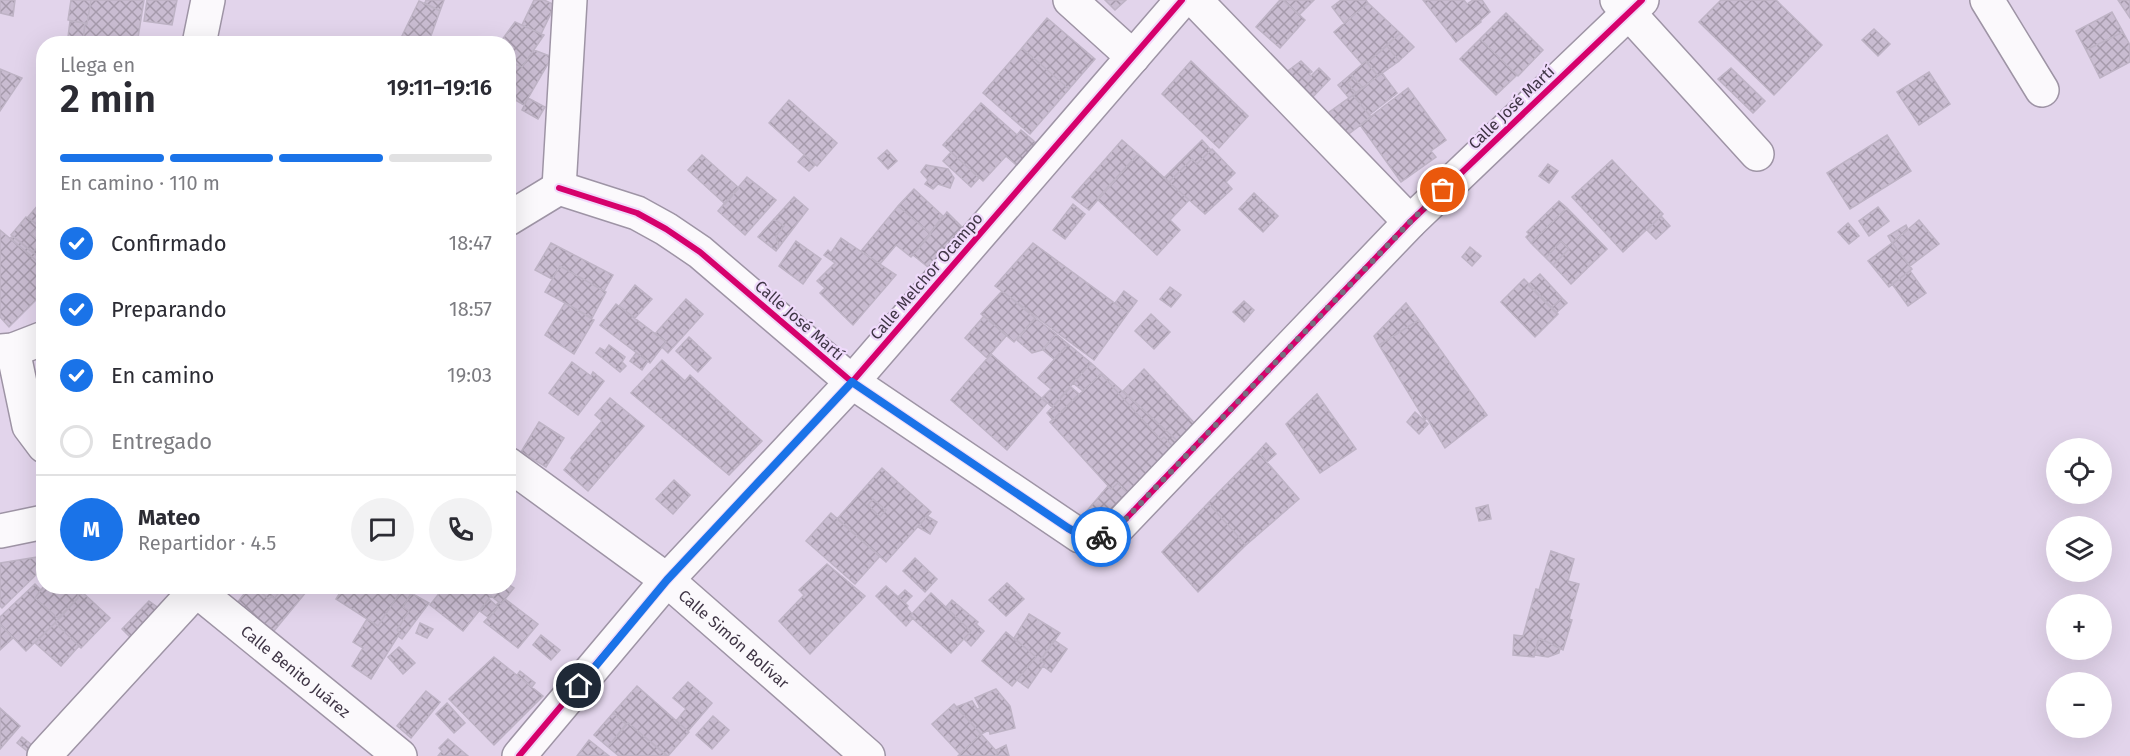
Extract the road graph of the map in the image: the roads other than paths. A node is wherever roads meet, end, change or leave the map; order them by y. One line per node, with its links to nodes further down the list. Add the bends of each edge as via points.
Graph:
1 (208, 0): 8 (street)
2 (570, 0): 12 (street)
3 (1070, 0): 9 (street)
4 (1182, 0): 9 (street, Calle Melchor Ocampo)
5 (1195, 0): 14 (street)
6 (1987, 0): 10 (street)
7 (1629, 4): 11 (street); 14 (street, Calle José Martí)
8 (201, 36)
9 (1133, 57): 17 (street, Calle Melchor Ocampo)
10 (2042, 90)
11 (1757, 154)
12 (559, 188): 13 (street); 17 (street, Calle José Martí, via 637,213 700,252)
13 (516, 214)
14 (1410, 222): 17 (street, Calle José Martí, via 1106,537 1092,538 1074,532)
15 (36, 341): 16 (street)
16 (6, 351): 18 (street, via 29,426)
17 (852, 382): 22 (street, Calle Melchor Ocampo)
18 (36, 435)
19 (516, 470): 22 (street, Calle Simón Bolívar)
20 (36, 524): 21 (street)
21 (0, 531)
22 (667, 580): 27 (street, Calle Melchor Ocampo); 28 (street, Calle Simón Bolívar)
23 (191, 594): 25 (street)
24 (203, 594): 26 (street, Calle Benito Juárez)
25 (44, 756)
26 (400, 756)
27 (519, 756)
28 (868, 756)

